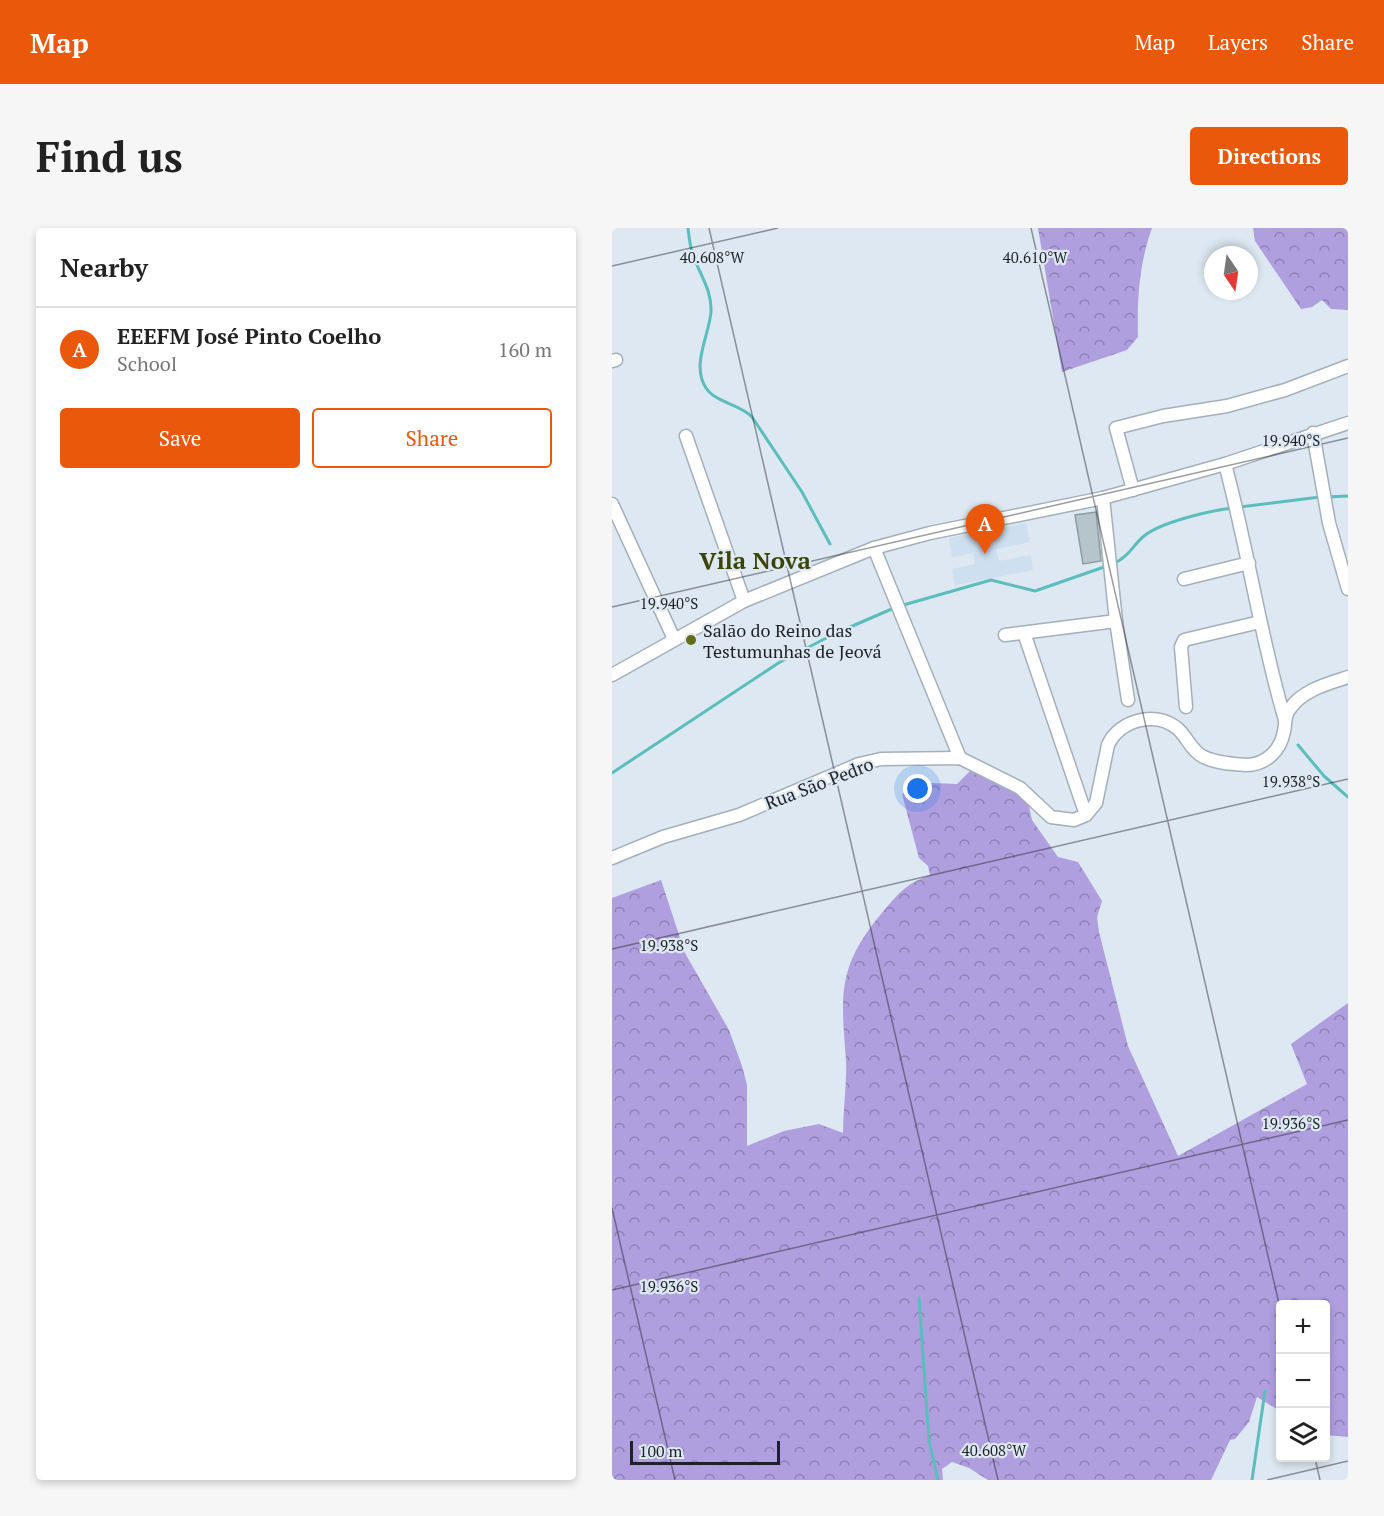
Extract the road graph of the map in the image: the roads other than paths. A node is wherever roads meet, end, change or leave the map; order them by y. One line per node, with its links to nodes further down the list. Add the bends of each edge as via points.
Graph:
1 (1348, 366): 6 (street, via 1285,390 1227,406 1116,428)
2 (1348, 423): 3 (street)
3 (1313, 433): 5 (street); 12 (street)
4 (686, 436): 13 (street)
5 (1225, 464): 6 (street); 10 (street)
6 (1133, 490): 7 (street)
7 (1103, 498): 9 (street, via 930,532); 14 (street)
8 (612, 504): 18 (street)
9 (874, 548): 13 (street); 24 (street)
10 (1249, 563): 11 (street); 15 (street)
11 (1184, 579)
12 (1348, 589)
13 (744, 601): 18 (street)
14 (1116, 621): 16 (street); 21 (street)
15 (1260, 622): 22 (street, via 1184,640 1181,647); 23 (street)
16 (1024, 633): 17 (street); 25 (street)
17 (1005, 635)
18 (674, 639): 19 (street)
19 (613, 670)
20 (1348, 677): 23 (street, via 1303,696)
21 (1128, 700)
22 (1186, 707)
23 (1284, 720): 25 (street, via 1285,730 1276,750 1266,759 1249,765 1200,755 1179,730 1165,722 1146,719 1126,724 1108,744 1096,803)
24 (960, 758): 25 (street, Rua São Pedro, via 1020,788 1051,817 1069,821); 26 (street, Rua São Pedro, via 881,759 859,764 739,814 663,837)
25 (1086, 815)
26 (612, 858)

